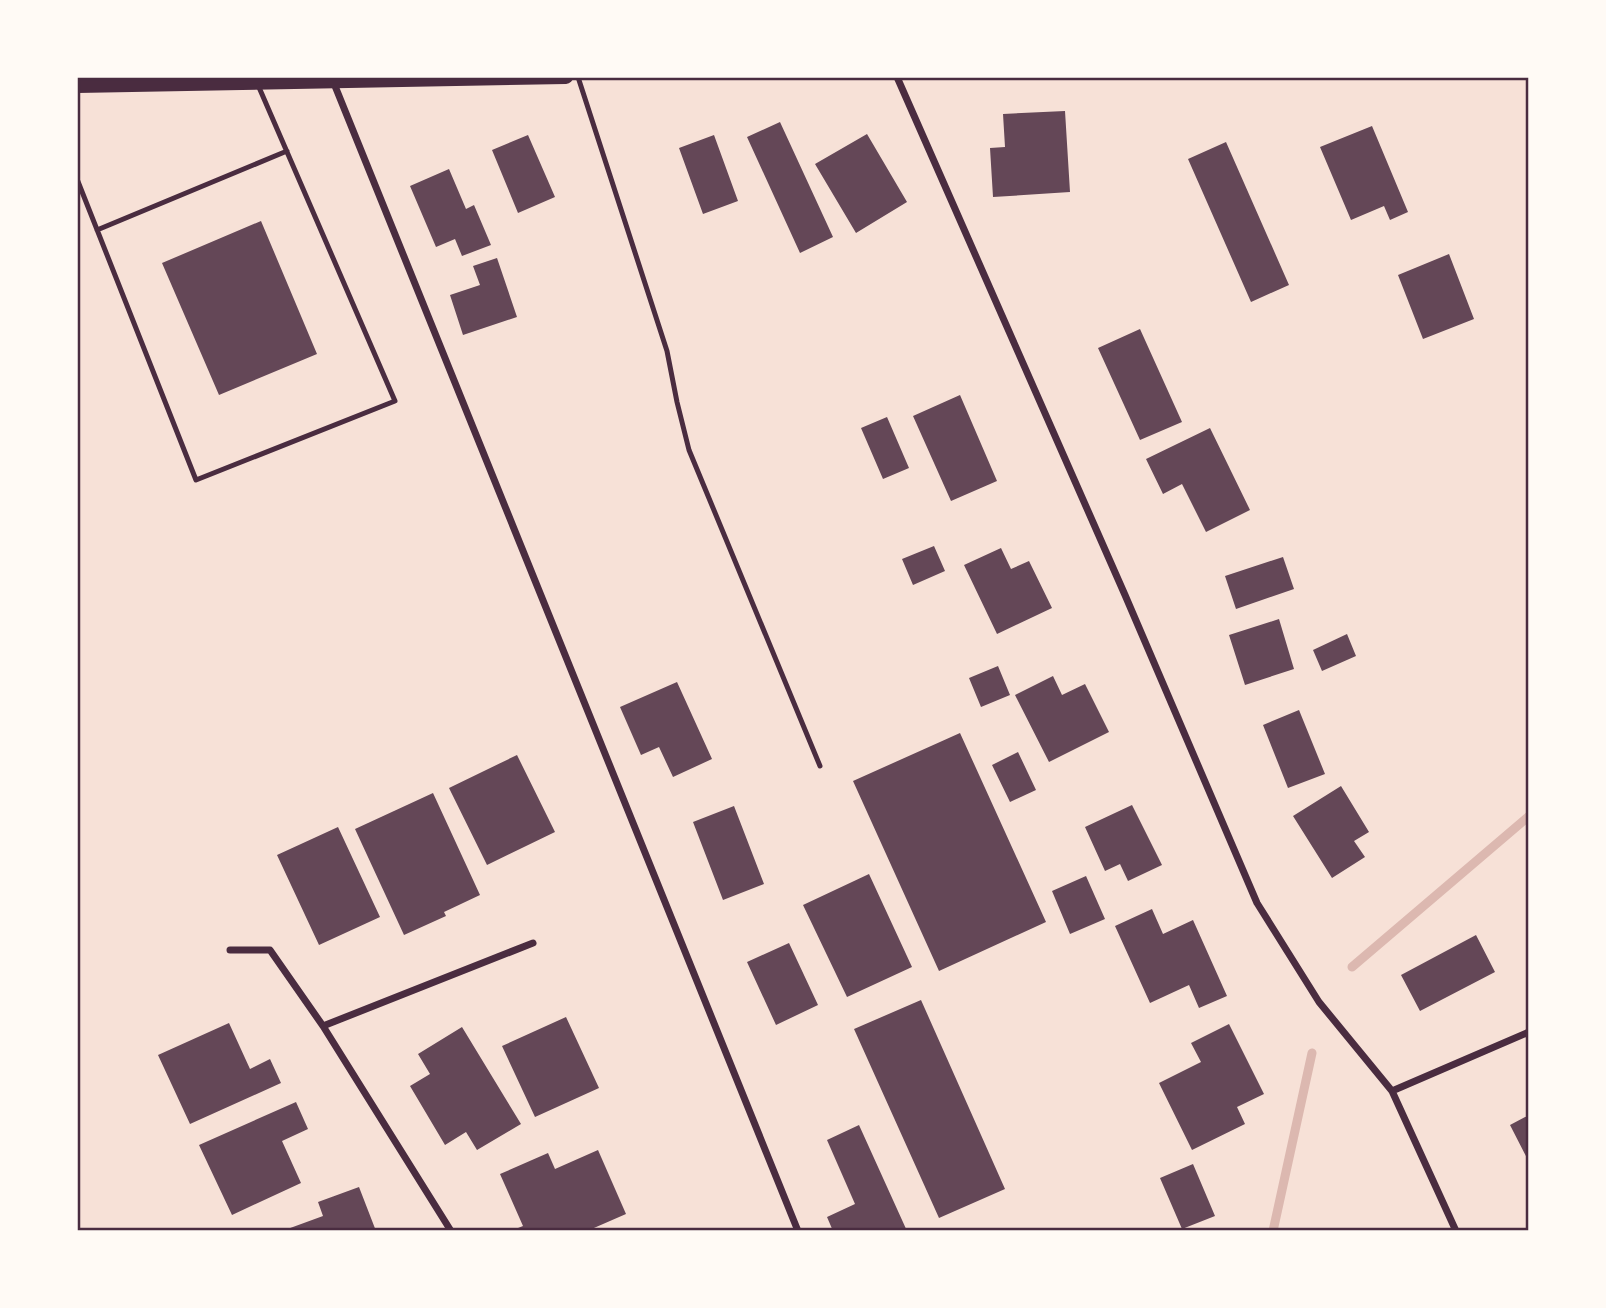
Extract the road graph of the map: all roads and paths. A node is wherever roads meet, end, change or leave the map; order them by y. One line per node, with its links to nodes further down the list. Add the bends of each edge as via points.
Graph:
1 (566, 77): 4 (main road)
2 (578, 77): 10 (lane, via 667,352 689,450)
3 (897, 77): 15 (street, via 1257,902 1319,1002)
4 (333, 80): 5 (main road); 17 (street)
5 (257, 83): 6 (main road); 7 (lane)
6 (77, 86)
7 (287, 151): 9 (lane); 9 (lane, via 395,401 196,480)
8 (77, 179): 9 (lane)
9 (97, 230)
10 (820, 766)
11 (533, 943): 13 (street)
12 (230, 950): 13 (street, via 270,950)
13 (323, 1026): 16 (street)
14 (1529, 1031): 15 (street)
15 (1392, 1091): 18 (street)
16 (451, 1231)
17 (798, 1231)
18 (1456, 1231)

